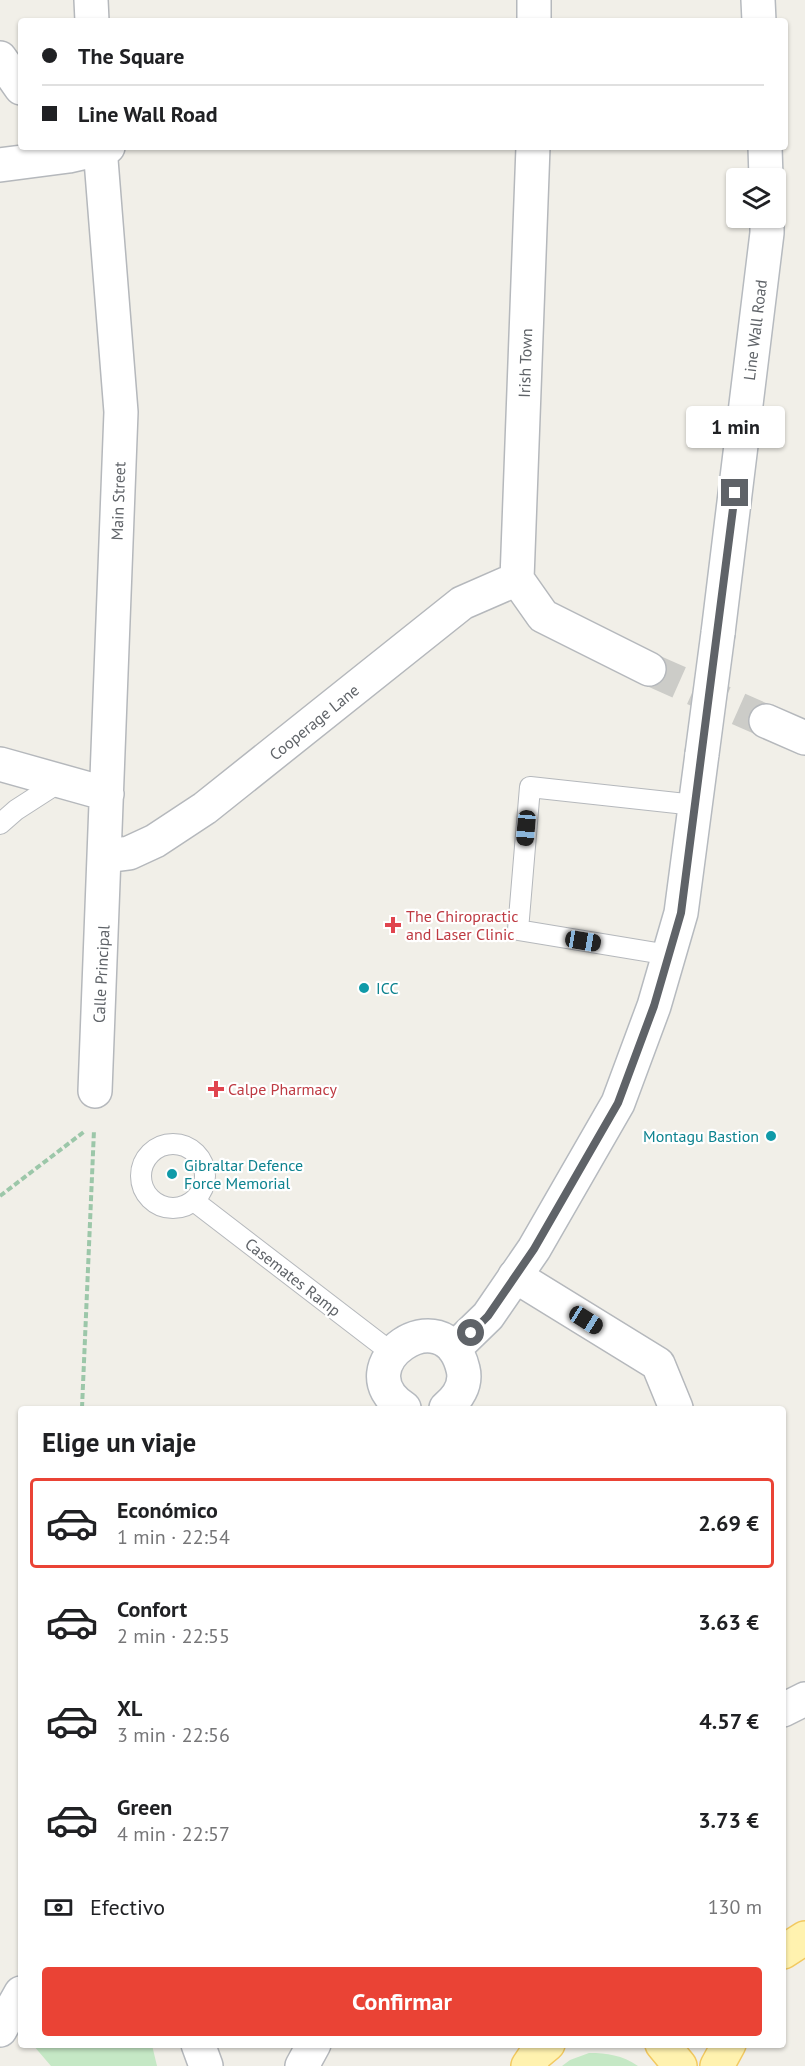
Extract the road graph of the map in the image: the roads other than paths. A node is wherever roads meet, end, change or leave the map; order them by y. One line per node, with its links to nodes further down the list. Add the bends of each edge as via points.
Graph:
1 (91, 0): 4 (street)
2 (534, 0): 5 (street)
3 (758, 0): 6 (street)
4 (92, 18)
5 (534, 18)
6 (759, 18)
7 (0, 58): 8 (street)
8 (18, 84)
9 (84, 150): 13 (street)
10 (103, 150): 23 (street, Main Street, via 121,412)
11 (533, 150): 17 (street, Irish Town)
12 (765, 150): 15 (street)
13 (66, 152): 14 (street)
14 (0, 165)
15 (766, 168)
16 (767, 228): 24 (street, Line Wall Road, bridge)
17 (517, 579): 18 (street, via 543,616); 26 (street, Cooperage Lane, via 462,603 205,808 155,841 129,853)
18 (649, 669)
19 (766, 720): 20 (street)
20 (805, 738)
21 (0, 764): 22 (street)
22 (61, 781): 23 (street); 25 (lane)
23 (107, 794): 26 (street, Main Street)
24 (695, 805): 27 (street, Line Wall Road, via 681,913); 27 (lane, via 530,787 518,930)
25 (0, 824)
26 (106, 856): 28 (street, Calle Principal)
27 (669, 955): 30 (street, Line Wall Road, via 618,1103)
28 (95, 1091)
29 (194, 1201): 32 (lane, Casemates Ramp)
30 (515, 1276): 31 (street, Line Wall Road, via 488,1316); 35 (street, via 658,1365)
31 (454, 1349): 32 (street, via 444,1341 422,1336 410,1338); 34 (street, via 462,1367 462,1387)
32 (392, 1353): 33 (street, via 384,1379)
33 (397, 1406)
34 (448, 1406)
35 (675, 1406)
36 (805, 1699): 37 (street)
37 (786, 1708)
38 (805, 1938): 39 (main road)
39 (786, 1950)
40 (18, 1998): 41 (street)
41 (0, 2030)
42 (199, 2048): 46 (street)
43 (312, 2048): 47 (street)
44 (665, 2048): 48 (main road)
45 (727, 2048): 49 (main road)
46 (206, 2066)
47 (302, 2066)
48 (680, 2066)
49 (717, 2066)

